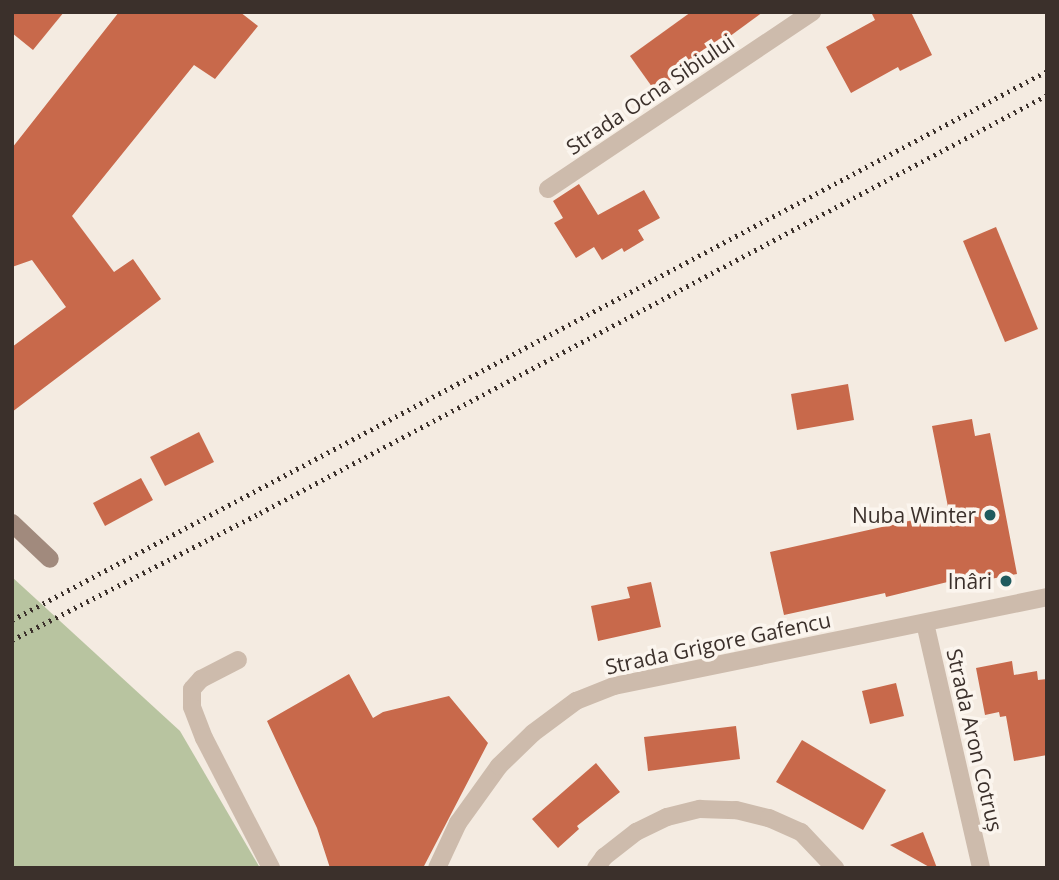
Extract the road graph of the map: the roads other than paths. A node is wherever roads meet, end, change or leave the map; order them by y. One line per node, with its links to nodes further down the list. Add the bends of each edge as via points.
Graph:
1 (812, 12): 2 (street, Strada Ocna Sibiului)
2 (548, 189)
3 (12, 523): 4 (street)
4 (50, 559)
5 (1047, 597): 6 (street, Strada Grigore Gafencu)
6 (925, 623): 9 (street, Strada Grigore Gafencu, via 614,685 576,701 499,766 458,823); 12 (street, Strada Aron Cotruș)
7 (238, 660): 8 (street, via 201,679 192,689 192,706)
8 (271, 868)
9 (437, 868)
10 (596, 868): 11 (street, via 636,832 667,817 700,809 736,810 769,818 801,832)
11 (835, 868)
12 (981, 868)

